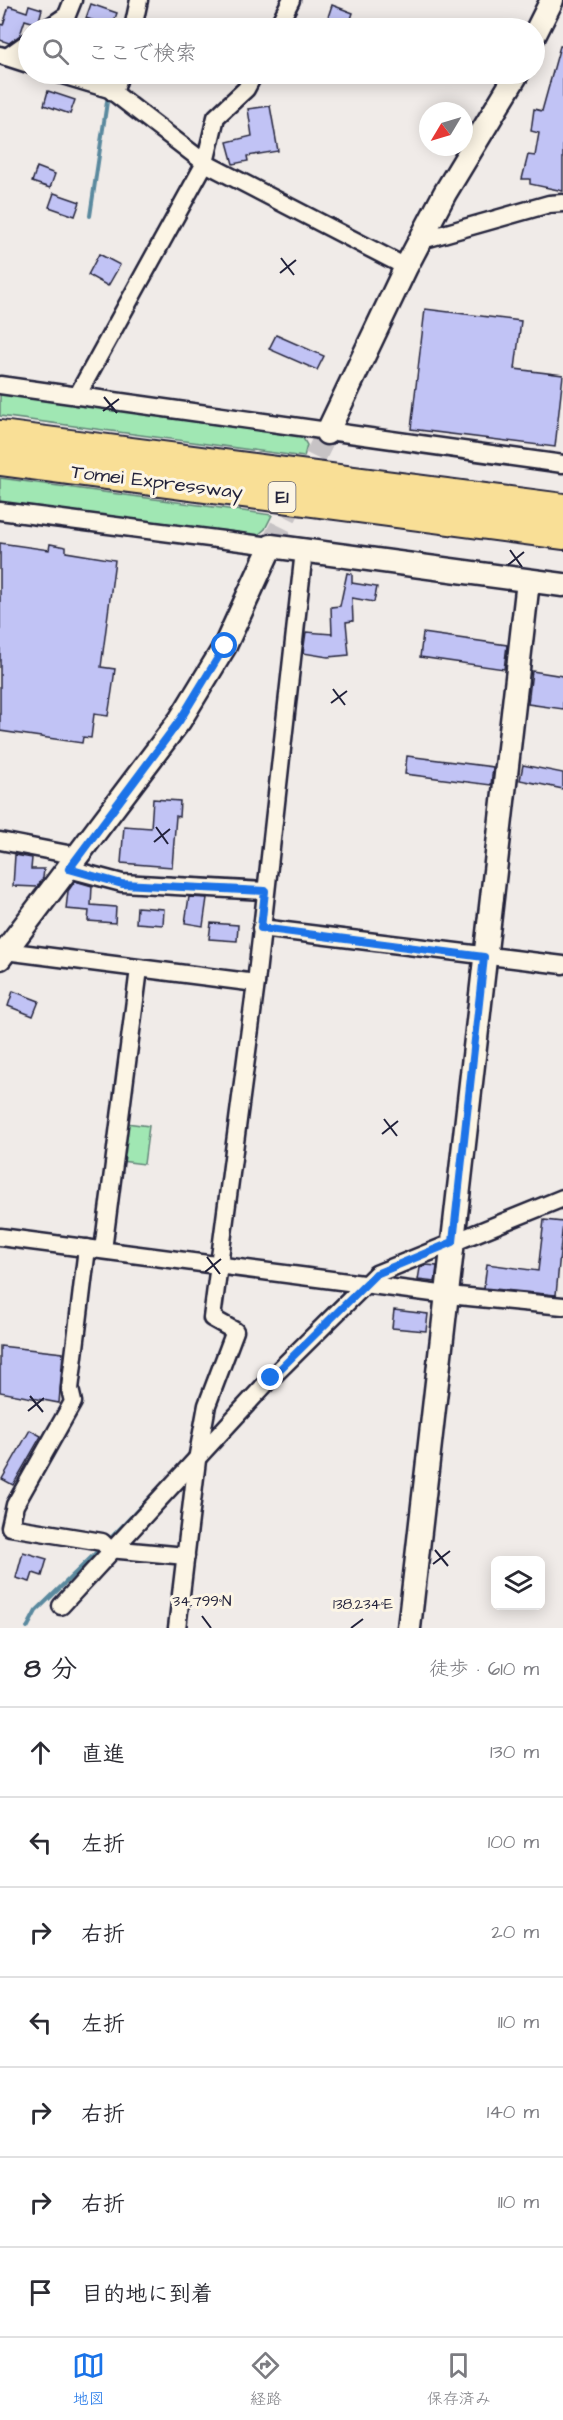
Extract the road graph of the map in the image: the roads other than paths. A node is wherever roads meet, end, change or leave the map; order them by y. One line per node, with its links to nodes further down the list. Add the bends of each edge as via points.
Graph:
1 (73, 0): 5 (street)
2 (139, 0): 6 (street)
3 (291, 0): 7 (street)
4 (552, 0): 8 (street)
5 (63, 18)
6 (135, 18)
7 (282, 18)
8 (543, 18)
9 (18, 48): 10 (street)
10 (4, 56)
11 (90, 84): 15 (street)
12 (112, 84): 15 (street)
13 (249, 84): 16 (street, via 216,117)
14 (511, 84): 18 (street)
15 (108, 90): 16 (street)
16 (206, 163): 19 (street); 21 (street)
17 (563, 203): 18 (street)
18 (422, 240): 19 (street)
19 (406, 267): 22 (street)
20 (0, 385): 21 (street)
21 (78, 396): 22 (street)
22 (327, 433): 25 (street)
23 (0, 436): 26 (highway, Tomei Expressway / E1)
24 (0, 460): 28 (highway, Tomei Expressway / E1)
25 (563, 464)
26 (563, 509)
27 (0, 511): 29 (street)
28 (563, 534)
29 (271, 546): 30 (street); 34 (street, via 225,646 180,720)
30 (304, 551): 31 (street); 35 (street)
31 (528, 581): 32 (street); 38 (street)
32 (563, 585)
33 (0, 840): 34 (street)
34 (74, 863): 35 (street, via 122,884); 37 (street)
35 (265, 891): 36 (street)
36 (261, 928): 38 (street); 41 (street)
37 (3, 955): 40 (street)
38 (484, 957): 39 (street); 43 (street)
39 (563, 965)
40 (139, 969): 41 (street); 45 (street)
41 (256, 983): 46 (street)
42 (563, 1198): 43 (street)
43 (454, 1235): 47 (street, via 376,1274); 48 (street)
44 (0, 1237): 45 (street)
45 (95, 1249): 46 (street); 51 (street, via 69,1389 73,1402 15,1505 10,1527)
46 (220, 1264): 47 (street); 50 (street, via 212,1318 235,1331 207,1406)
47 (364, 1284): 48 (street); 50 (street)
48 (448, 1295): 49 (street); 55 (street)
49 (563, 1306)
50 (198, 1459): 51 (street); 52 (street)
51 (108, 1546): 52 (street); 53 (street)
52 (186, 1556): 54 (street)
53 (60, 1606)
54 (177, 1628)
55 (409, 1628)

